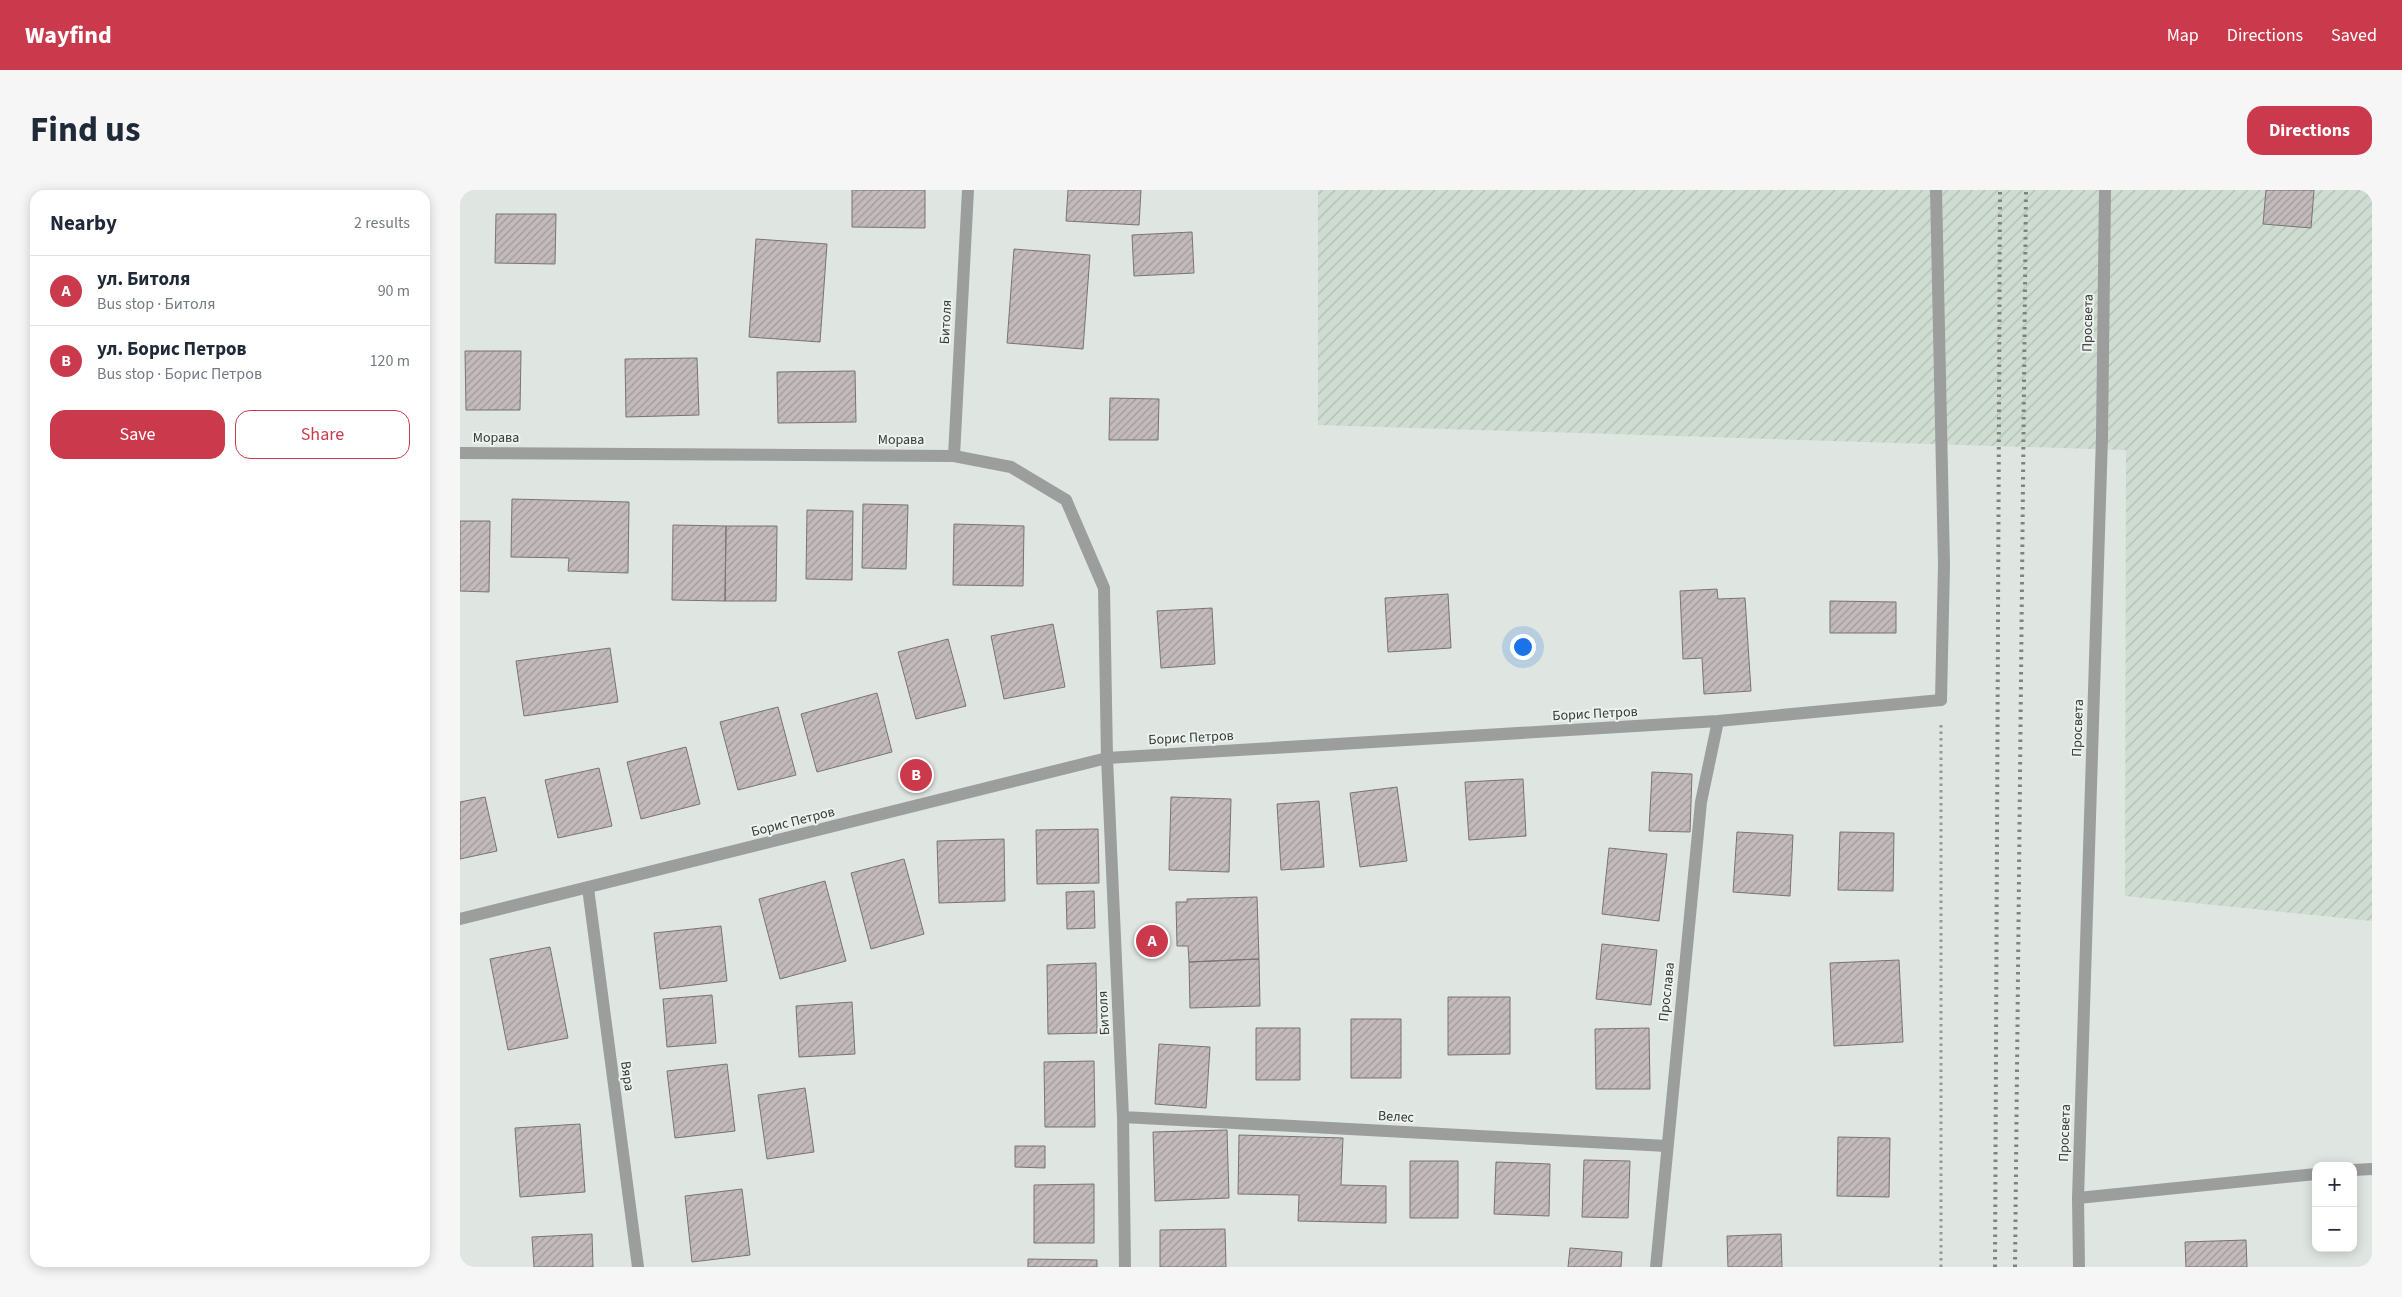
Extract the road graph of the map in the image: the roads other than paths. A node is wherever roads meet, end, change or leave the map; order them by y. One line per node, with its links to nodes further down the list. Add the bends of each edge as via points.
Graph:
1 (968, 190): 5 (street, Битоля)
2 (1936, 190): 6 (street, Борис Петров, via 1944,565 1941,700)
3 (2105, 190): 15 (street, Просвета, via 2102,446)
4 (460, 453): 5 (street, Морава)
5 (954, 456): 7 (street, Морава, via 1011,467 1066,500 1104,588)
6 (1718, 721): 7 (street, Борис Петров); 11 (street, Прослава, via 1701,802)
7 (1107, 758): 8 (street, Борис Петров); 10 (street, Битоля)
8 (588, 888): 9 (street, Борис Петров); 16 (street, Вяра)
9 (460, 919)
10 (1123, 1118): 11 (street, Велес); 17 (street, Битоля)
11 (1667, 1146): 18 (street, Прослава)
12 (2372, 1169): 13 (street)
13 (2357, 1170)
14 (2312, 1174): 15 (street)
15 (2078, 1198): 19 (street, Просвета)
16 (638, 1267)
17 (1125, 1267)
18 (1656, 1267)
19 (2079, 1267)

